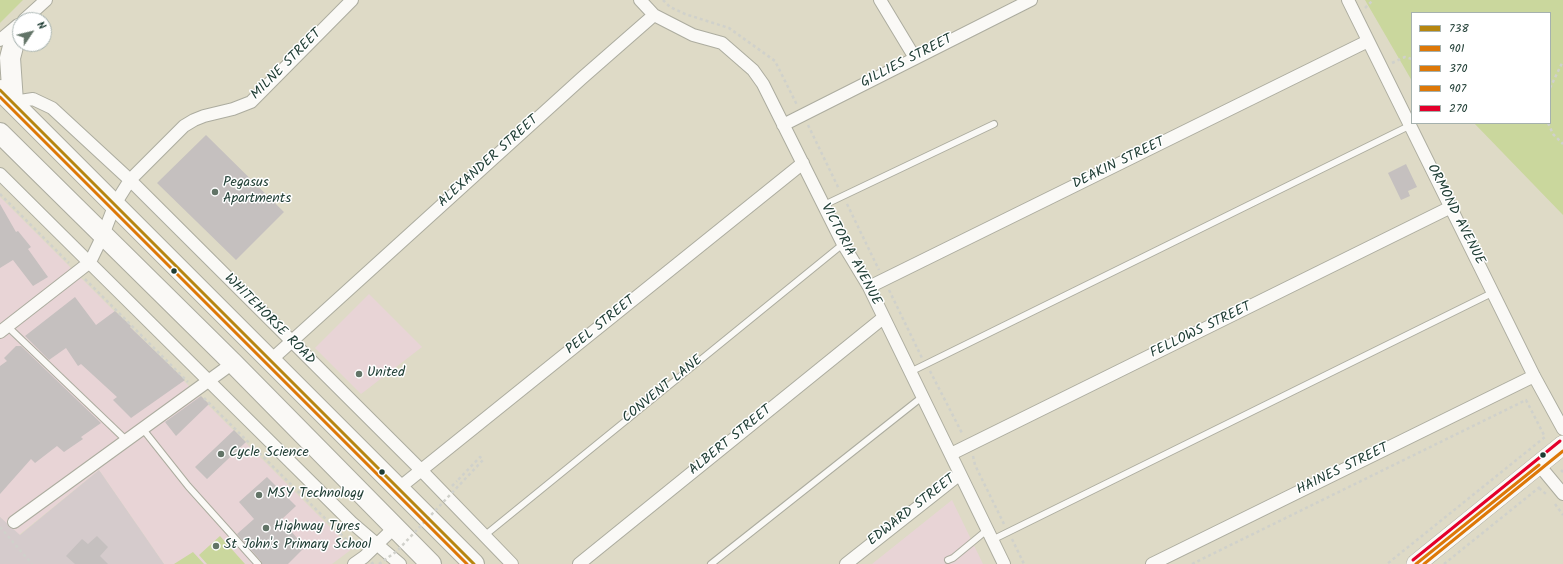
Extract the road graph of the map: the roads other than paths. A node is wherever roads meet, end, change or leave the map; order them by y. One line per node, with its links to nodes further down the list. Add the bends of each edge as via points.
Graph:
1 (46, 0): 7 (street)
2 (352, 0): 21 (street, MILNE STREET, via 251,102 233,109 214,112 184,126)
3 (640, 0): 8 (street, VICTORIA AVENUE)
4 (880, 0): 13 (street)
5 (1031, 0): 13 (street, GILLIES STREET)
6 (1348, 0): 10 (street, ORMOND AVENUE)
7 (34, 12)
8 (654, 15): 15 (street, VICTORIA AVENUE, via 694,34 722,42 753,70); 32 (street, ALEXANDER STREET)
9 (12, 37): 12 (street)
10 (1368, 41): 17 (street, ORMOND AVENUE); 28 (street, DEAKIN STREET)
11 (12, 50): 14 (highway)
12 (0, 54)
13 (915, 58): 15 (street, GILLIES STREET)
14 (6, 96): 21 (street, WHITEHORSE ROAD, via 33,99 52,108); 22 (highway, WHITEHORSE ROAD)
15 (783, 124): 19 (street, VICTORIA AVENUE)
16 (994, 124): 23 (lane)
17 (1411, 125): 24 (street, ORMOND AVENUE); 35 (lane)
18 (0, 133): 25 (highway)
19 (802, 163): 23 (street, VICTORIA AVENUE); 44 (street, PEEL STREET)
20 (0, 174): 27 (street)
21 (130, 180): 22 (street, MILNE STREET); 32 (street, WHITEHORSE ROAD)
22 (115, 204): 25 (street, MILNE STREET); 33 (highway, WHITEHORSE ROAD)
23 (824, 205): 26 (street, VICTORIA AVENUE)
24 (1450, 207): 29 (street, ORMOND AVENUE); 43 (street, FELLOWS STREET)
25 (103, 235): 27 (street, MILNE STREET); 34 (highway)
26 (843, 244): 28 (street, VICTORIA AVENUE); 52 (lane, CONVENT LANE)
27 (90, 262): 31 (street); 37 (street)
28 (869, 288): 30 (street, VICTORIA AVENUE)
29 (1494, 292): 36 (street, ORMOND AVENUE); 51 (lane)
30 (883, 318): 35 (street, VICTORIA AVENUE); 61 (street, ALBERT STREET)
31 (4, 329): 41 (lane)
32 (292, 342): 33 (street, ALEXANDER STREET); 44 (street, WHITEHORSE ROAD)
33 (272, 360): 47 (highway, WHITEHORSE ROAD)
34 (233, 363): 37 (street); 50 (highway)
35 (910, 372): 38 (street, VICTORIA AVENUE)
36 (1534, 376): 40 (street, ORMOND AVENUE); 65 (street, HAINES STREET)
37 (209, 380): 39 (street); 53 (street, via 351,522)
38 (922, 396): 43 (street, VICTORIA AVENUE); 62 (lane)
39 (142, 428): 41 (street); 56 (lane, via 188,486)
40 (1563, 429)
41 (126, 440): 49 (street)
42 (1563, 445): 45 (main road)
43 (951, 454): 46 (street, VICTORIA AVENUE)
44 (421, 470): 47 (street, PEEL STREET); 52 (street, WHITEHORSE ROAD)
45 (1545, 472): 48 (street); 66 (main road)
46 (960, 474): 51 (street, VICTORIA AVENUE); 63 (street, EDWARD STREET)
47 (399, 488): 59 (highway, WHITEHORSE ROAD)
48 (1563, 494)
49 (14, 522)
50 (395, 527): 53 (street); 58 (highway)
51 (990, 535): 54 (lane); 64 (street, VICTORIA AVENUE)
52 (484, 536): 60 (street, WHITEHORSE ROAD)
53 (377, 544): 55 (street); 57 (street)
54 (948, 560)
55 (367, 562)
56 (258, 564)
57 (400, 564)
58 (431, 564)
59 (474, 564)
60 (512, 564)
61 (579, 564)
62 (711, 564)
63 (846, 564)
64 (1004, 564)
65 (1152, 564)
66 (1416, 564)

